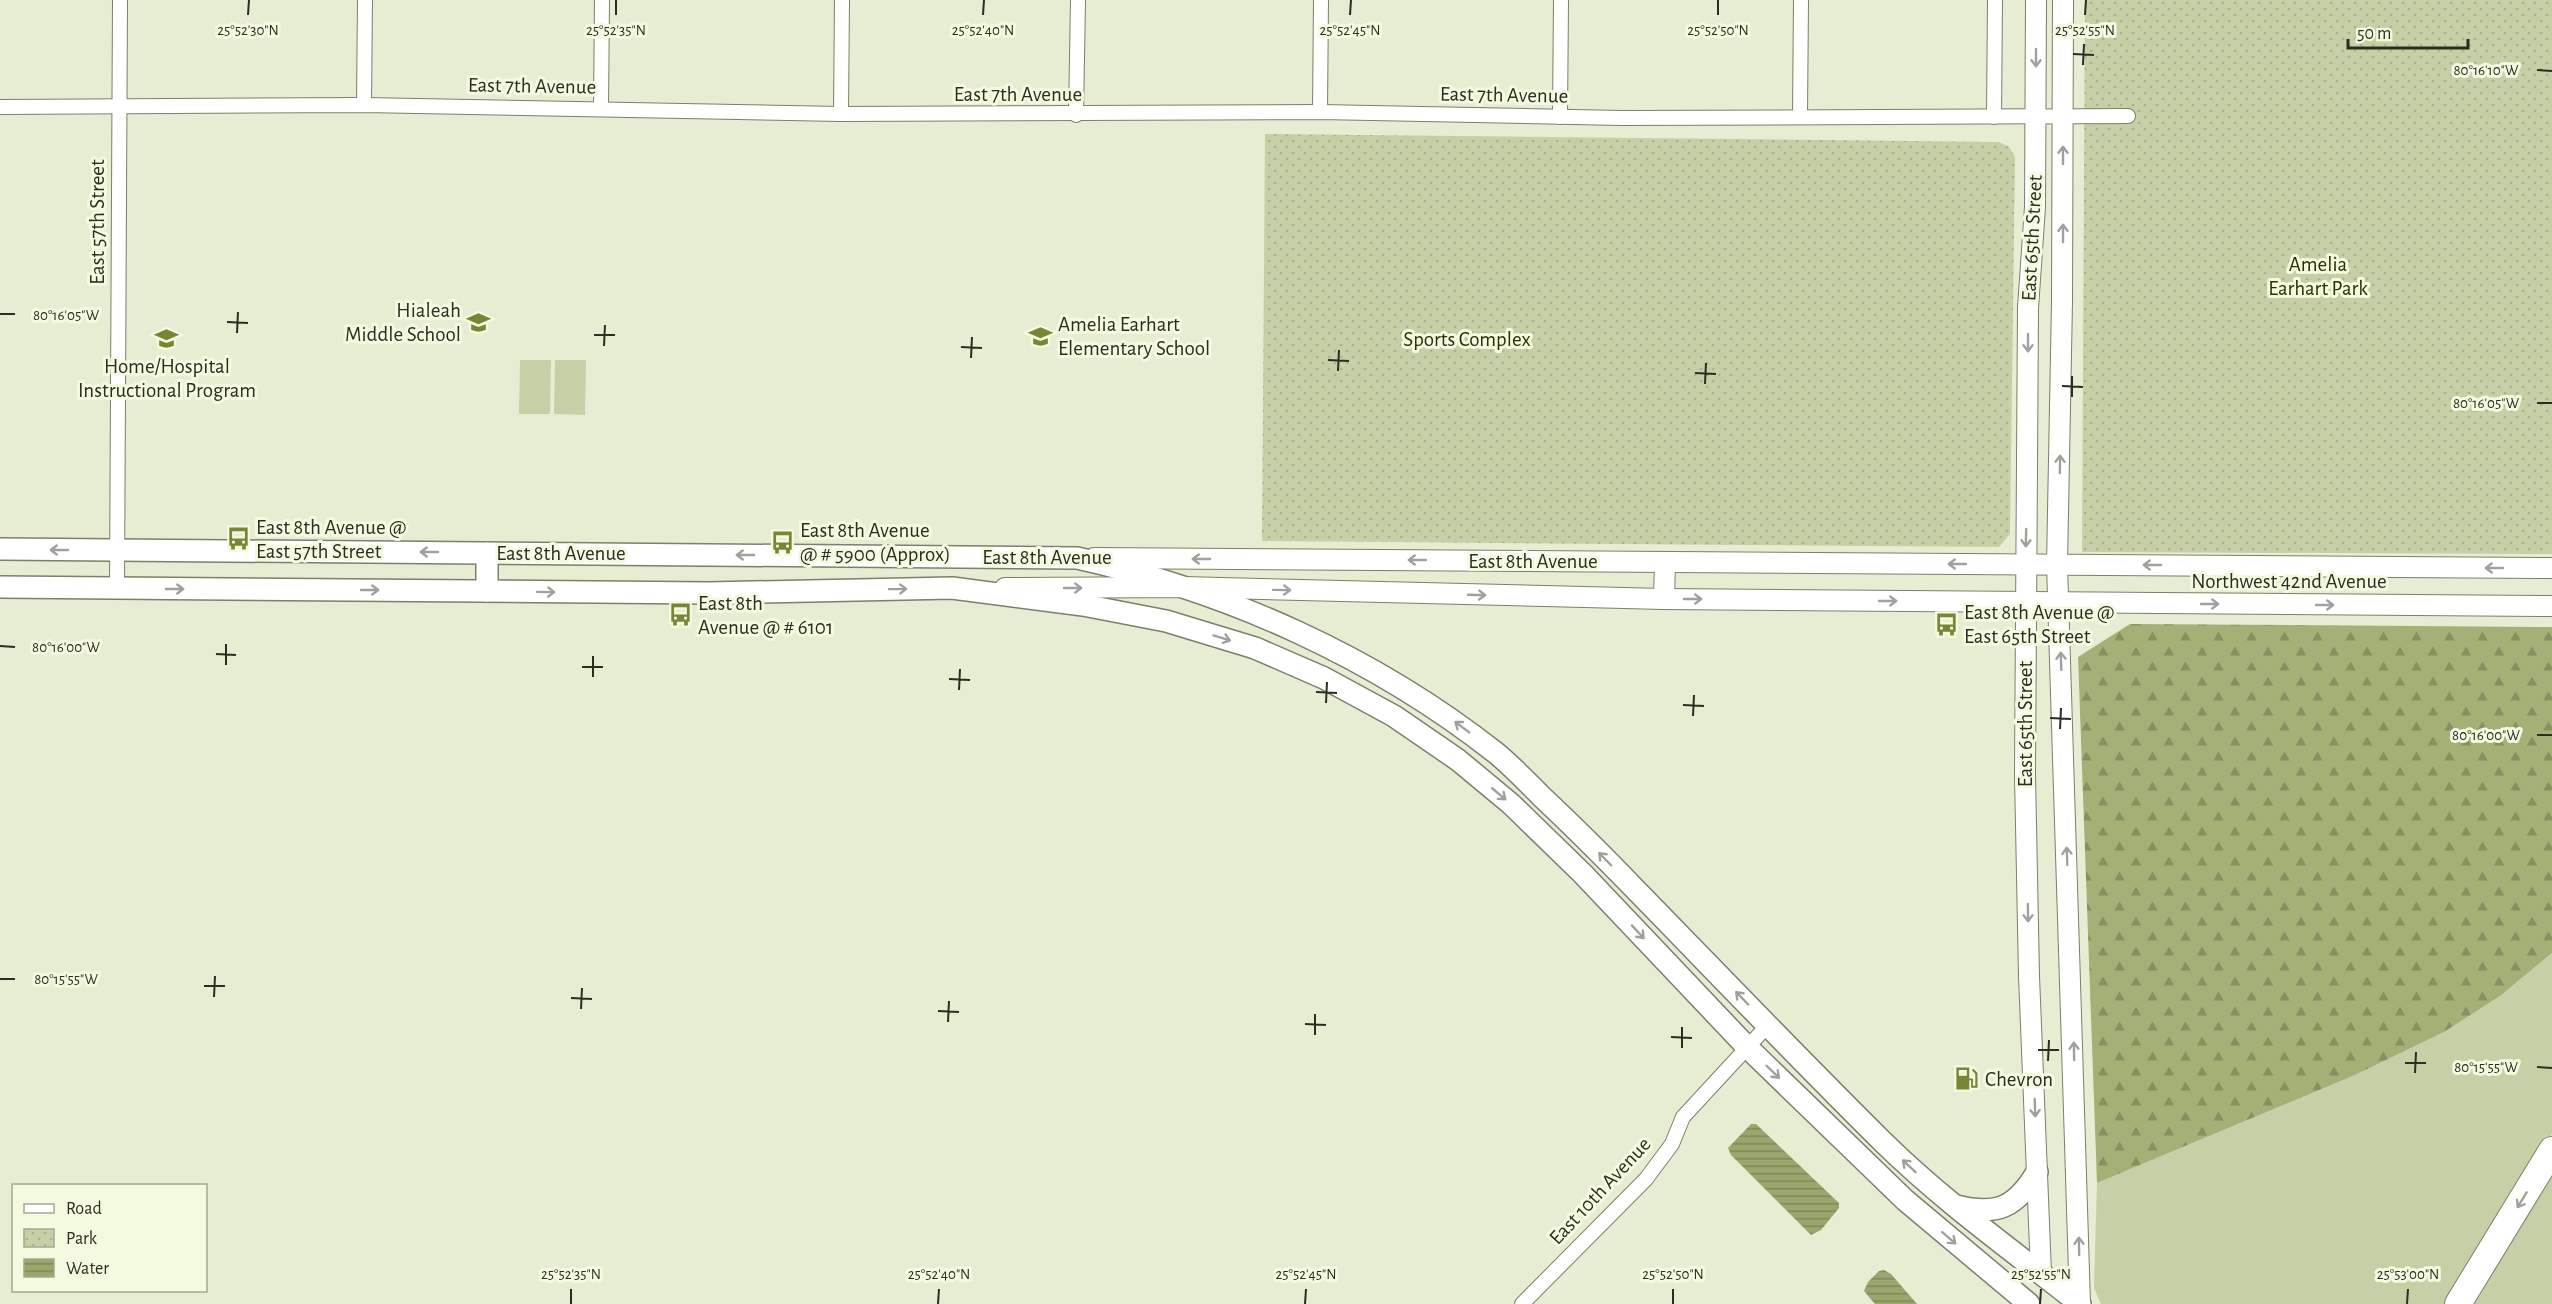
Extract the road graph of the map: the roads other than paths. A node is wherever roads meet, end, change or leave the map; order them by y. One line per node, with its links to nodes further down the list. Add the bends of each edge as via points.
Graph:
1 (120, 0): 13 (street, East 57th Street)
2 (365, 0): 12 (street)
3 (602, 0): 15 (street)
4 (842, 0): 17 (street)
5 (1078, 0): 18 (street)
6 (1321, 0): 16 (street)
7 (1561, 0): 21 (street)
8 (1801, 0): 19 (street)
9 (1995, 0): 22 (street)
10 (2036, 0): 23 (main road, East 65th Street, one-way to 23)
11 (2064, 0): 24 (main road, East 65th Street)
12 (364, 105): 13 (street, East 7th Avenue); 15 (street, East 7th Avenue)
13 (118, 106): 14 (street, East 7th Avenue); 26 (street, East 57th Street)
14 (0, 108)
15 (600, 108): 17 (street, East 7th Avenue)
16 (1320, 112): 18 (street, East 7th Avenue); 21 (street, East 7th Avenue)
17 (841, 114): 18 (street, East 7th Avenue)
18 (1076, 115)
19 (1800, 116): 21 (street, East 7th Avenue); 22 (street, East 7th Avenue)
20 (2128, 116): 24 (street, East 7th Avenue)
21 (1560, 117)
22 (1994, 117): 23 (street, East 7th Avenue)
23 (2036, 117): 24 (street, East 7th Avenue); 31 (main road, East 65th Street, one-way to 31, via 2028,308)
24 (2063, 117): 32 (main road, East 65th Street, one-way to 24)
25 (0, 549): 26 (main road, East 8th Avenue, one-way to 25)
26 (117, 550): 27 (main road, East 8th Avenue, one-way to 26); 36 (street, East 57th Street)
27 (487, 553): 28 (main road, East 8th Avenue, one-way to 27); 39 (main road)
28 (846, 556): 29 (main road, East 8th Avenue); 38 (main road)
29 (1077, 558): 30 (main road, East 8th Avenue, one-way to 29); 35 (main road, via 1133,570)
30 (1665, 562): 31 (main road, East 8th Avenue, one-way to 30); 40 (main road)
31 (2026, 564): 32 (main road, East 8th Avenue); 41 (main road, East 65th Street)
32 (2058, 565): 33 (main road, Northwest 42nd Avenue, one-way to 32); 42 (main road, East 65th Street)
33 (2552, 568)
34 (0, 587): 36 (main road, East 8th Avenue)
35 (1182, 587): 37 (main road, East 8th Avenue, one-way to 35); 40 (main road, East 8th Avenue, one-way to 40); 44 (main road, one-way to 35, via 1507,763 1442,712 1335,650)
36 (117, 588): 39 (main road, East 8th Avenue, one-way to 39)
37 (952, 588): 38 (main road, East 8th Avenue, one-way to 37); 45 (main road, one-way to 45, via 1083,605 1166,621 1255,648 1324,678 1394,716 1458,760 1511,804)
38 (844, 590): 39 (main road, East 8th Avenue, one-way to 38)
39 (487, 591)
40 (1664, 599): 41 (main road, East 8th Avenue, one-way to 41)
41 (2025, 602): 42 (main road, Northwest 42nd Avenue); 47 (main road, East 65th Street, one-way to 47, via 2025,775)
42 (2059, 603): 43 (main road, Northwest 42nd Avenue, one-way to 43); 53 (main road, East 65th Street, one-way to 42)
43 (2552, 606)
44 (1768, 1025): 45 (street, East 10th Avenue); 48 (main road, one-way to 44)
45 (1747, 1047): 50 (street, East 10th Avenue, via 1683,1117 1672,1144 1646,1179); 51 (main road, one-way to 51, via 1905,1200)
46 (2552, 1150): 54 (highway, one-way to 54)
47 (2037, 1172): 48 (main road, via 2026,1192 2008,1206 1984,1211); 49 (main road, East 65th Street)
48 (1952, 1206): 49 (main road)
49 (2041, 1273): 52 (main road, East 65th Street); 53 (main road)
50 (1522, 1304)
51 (2029, 1304)
52 (2042, 1304)
53 (2080, 1304)
54 (2458, 1304)

